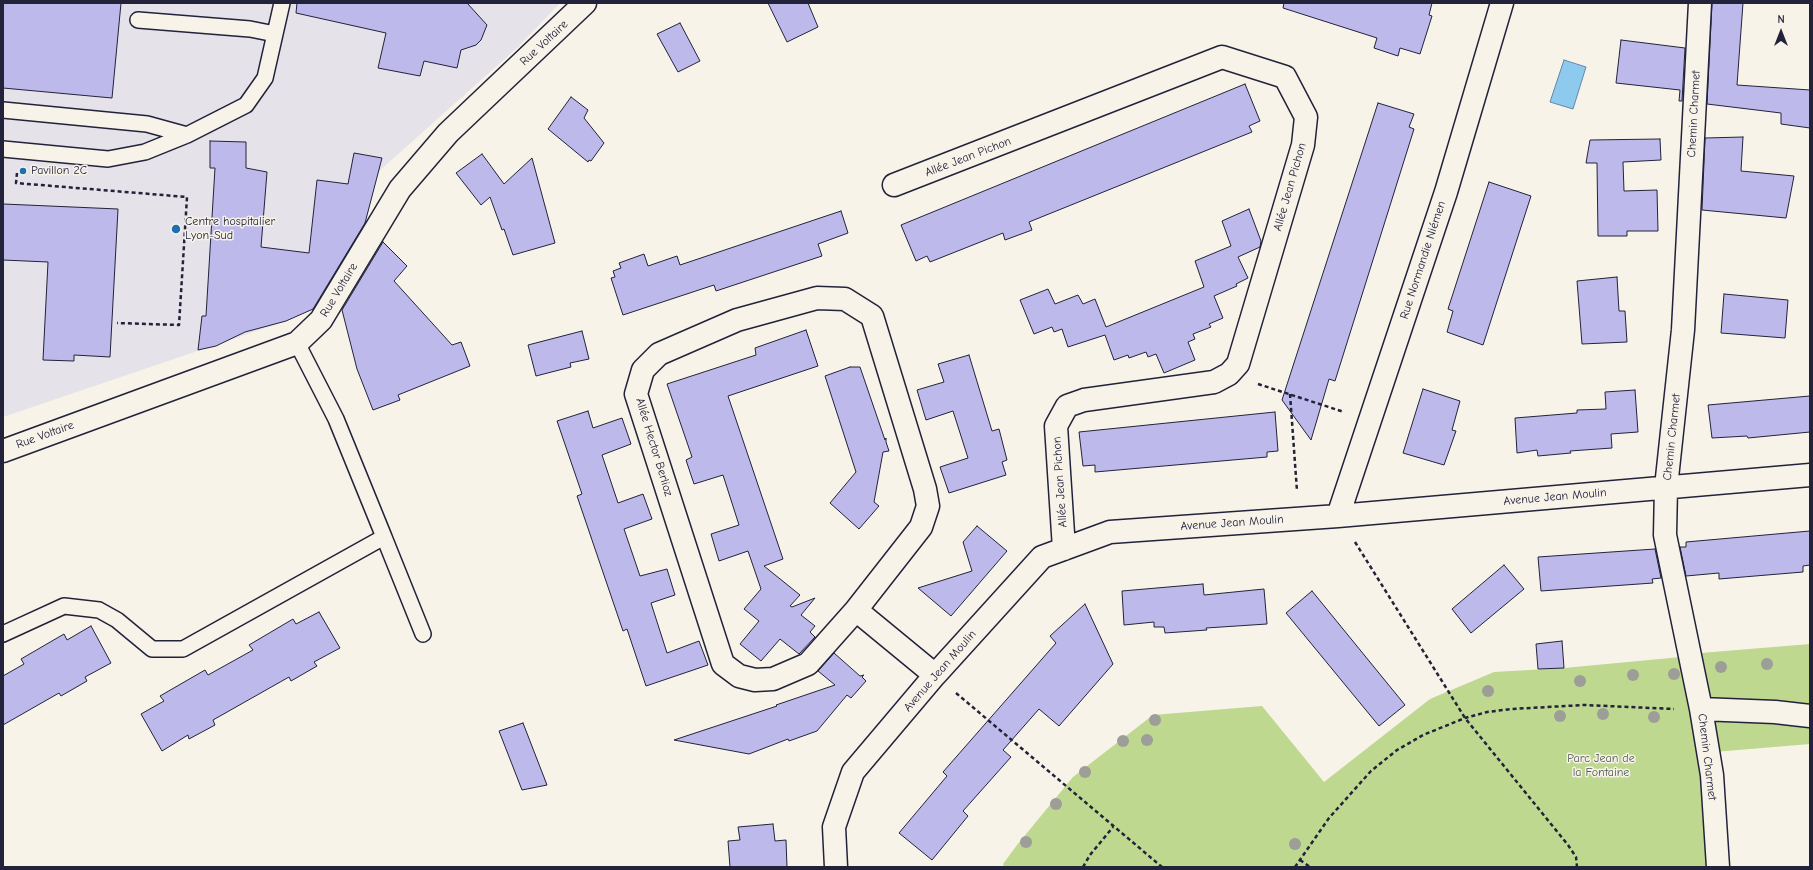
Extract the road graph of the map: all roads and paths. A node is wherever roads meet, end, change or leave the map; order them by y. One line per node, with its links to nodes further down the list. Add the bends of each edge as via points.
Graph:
1 (282, 3): 6 (lane)
2 (585, 3): 13 (street, Rue Voltaire, via 448,133 400,189 321,320)
3 (1502, 3): 16 (street, Rue Normandie Niémen, via 1446,192)
4 (1700, 3): 19 (street, Chemin Charmet, via 1683,330)
5 (138, 20): 6 (lane)
6 (275, 34): 8 (lane, via 265,78 246,105)
7 (3, 110): 8 (lane, via 147,124)
8 (187, 135): 9 (lane, via 144,152 108,159)
9 (3, 149)
10 (17, 169): 12 (path, via 16,183 187,197 179,325)
11 (894, 185): 14 (street, Allée Jean Pichon, via 1222,57 1285,77 1306,117 1304,145 1238,364)
12 (117, 323)
13 (297, 343): 17 (street, Rue Voltaire); 22 (lane, via 336,419)
14 (1229, 374): 15 (path); 23 (street, Allée Jean Pichon, via 1214,382 1084,400 1067,406 1056,426)
15 (1290, 394): 16 (path); 21 (path)
16 (1370, 420): 20 (street, Rue Normandie Niémen)
17 (3, 451)
18 (1810, 475): 19 (street, Avenue Jean Moulin)
19 (1666, 487): 20 (street, Avenue Jean Moulin); 28 (street, Chemin Charmet, via 1665,535)
20 (1338, 516): 21 (street, Avenue Jean Moulin); 30 (path)
21 (1299, 519): 23 (street, Avenue Jean Moulin, via 1110,532)
22 (384, 537): 25 (lane, via 183,649 152,649 117,620 99,610 64,606); 26 (lane)
23 (1064, 549): 27 (street, Avenue Jean Moulin, via 1042,557)
24 (856, 610): 24 (street, Allée Hector Berlioz, via 921,527 928,506 872,316 845,299 817,298 737,320 659,354 643,370 636,394 723,664 739,676 755,680 774,679 808,664); 27 (street)
25 (3, 634)
26 (423, 634)
27 (935, 675): 31 (path); 33 (street, Avenue Jean Moulin, via 853,772 834,827)
28 (1701, 709): 29 (street); 30 (path, via 1584,705 1503,710); 39 (street, Chemin Charmet, via 1712,775)
29 (1810, 716)
30 (1465, 718): 32 (path, via 1423,735 1397,750 1371,771 1329,818); 38 (path, via 1568,845 1576,857)
31 (1113, 827): 34 (path); 35 (path)
32 (1300, 860): 36 (path); 37 (path)
33 (836, 867)
34 (1083, 867)
35 (1162, 867)
36 (1295, 867)
37 (1310, 867)
38 (1577, 867)
39 (1718, 867)

